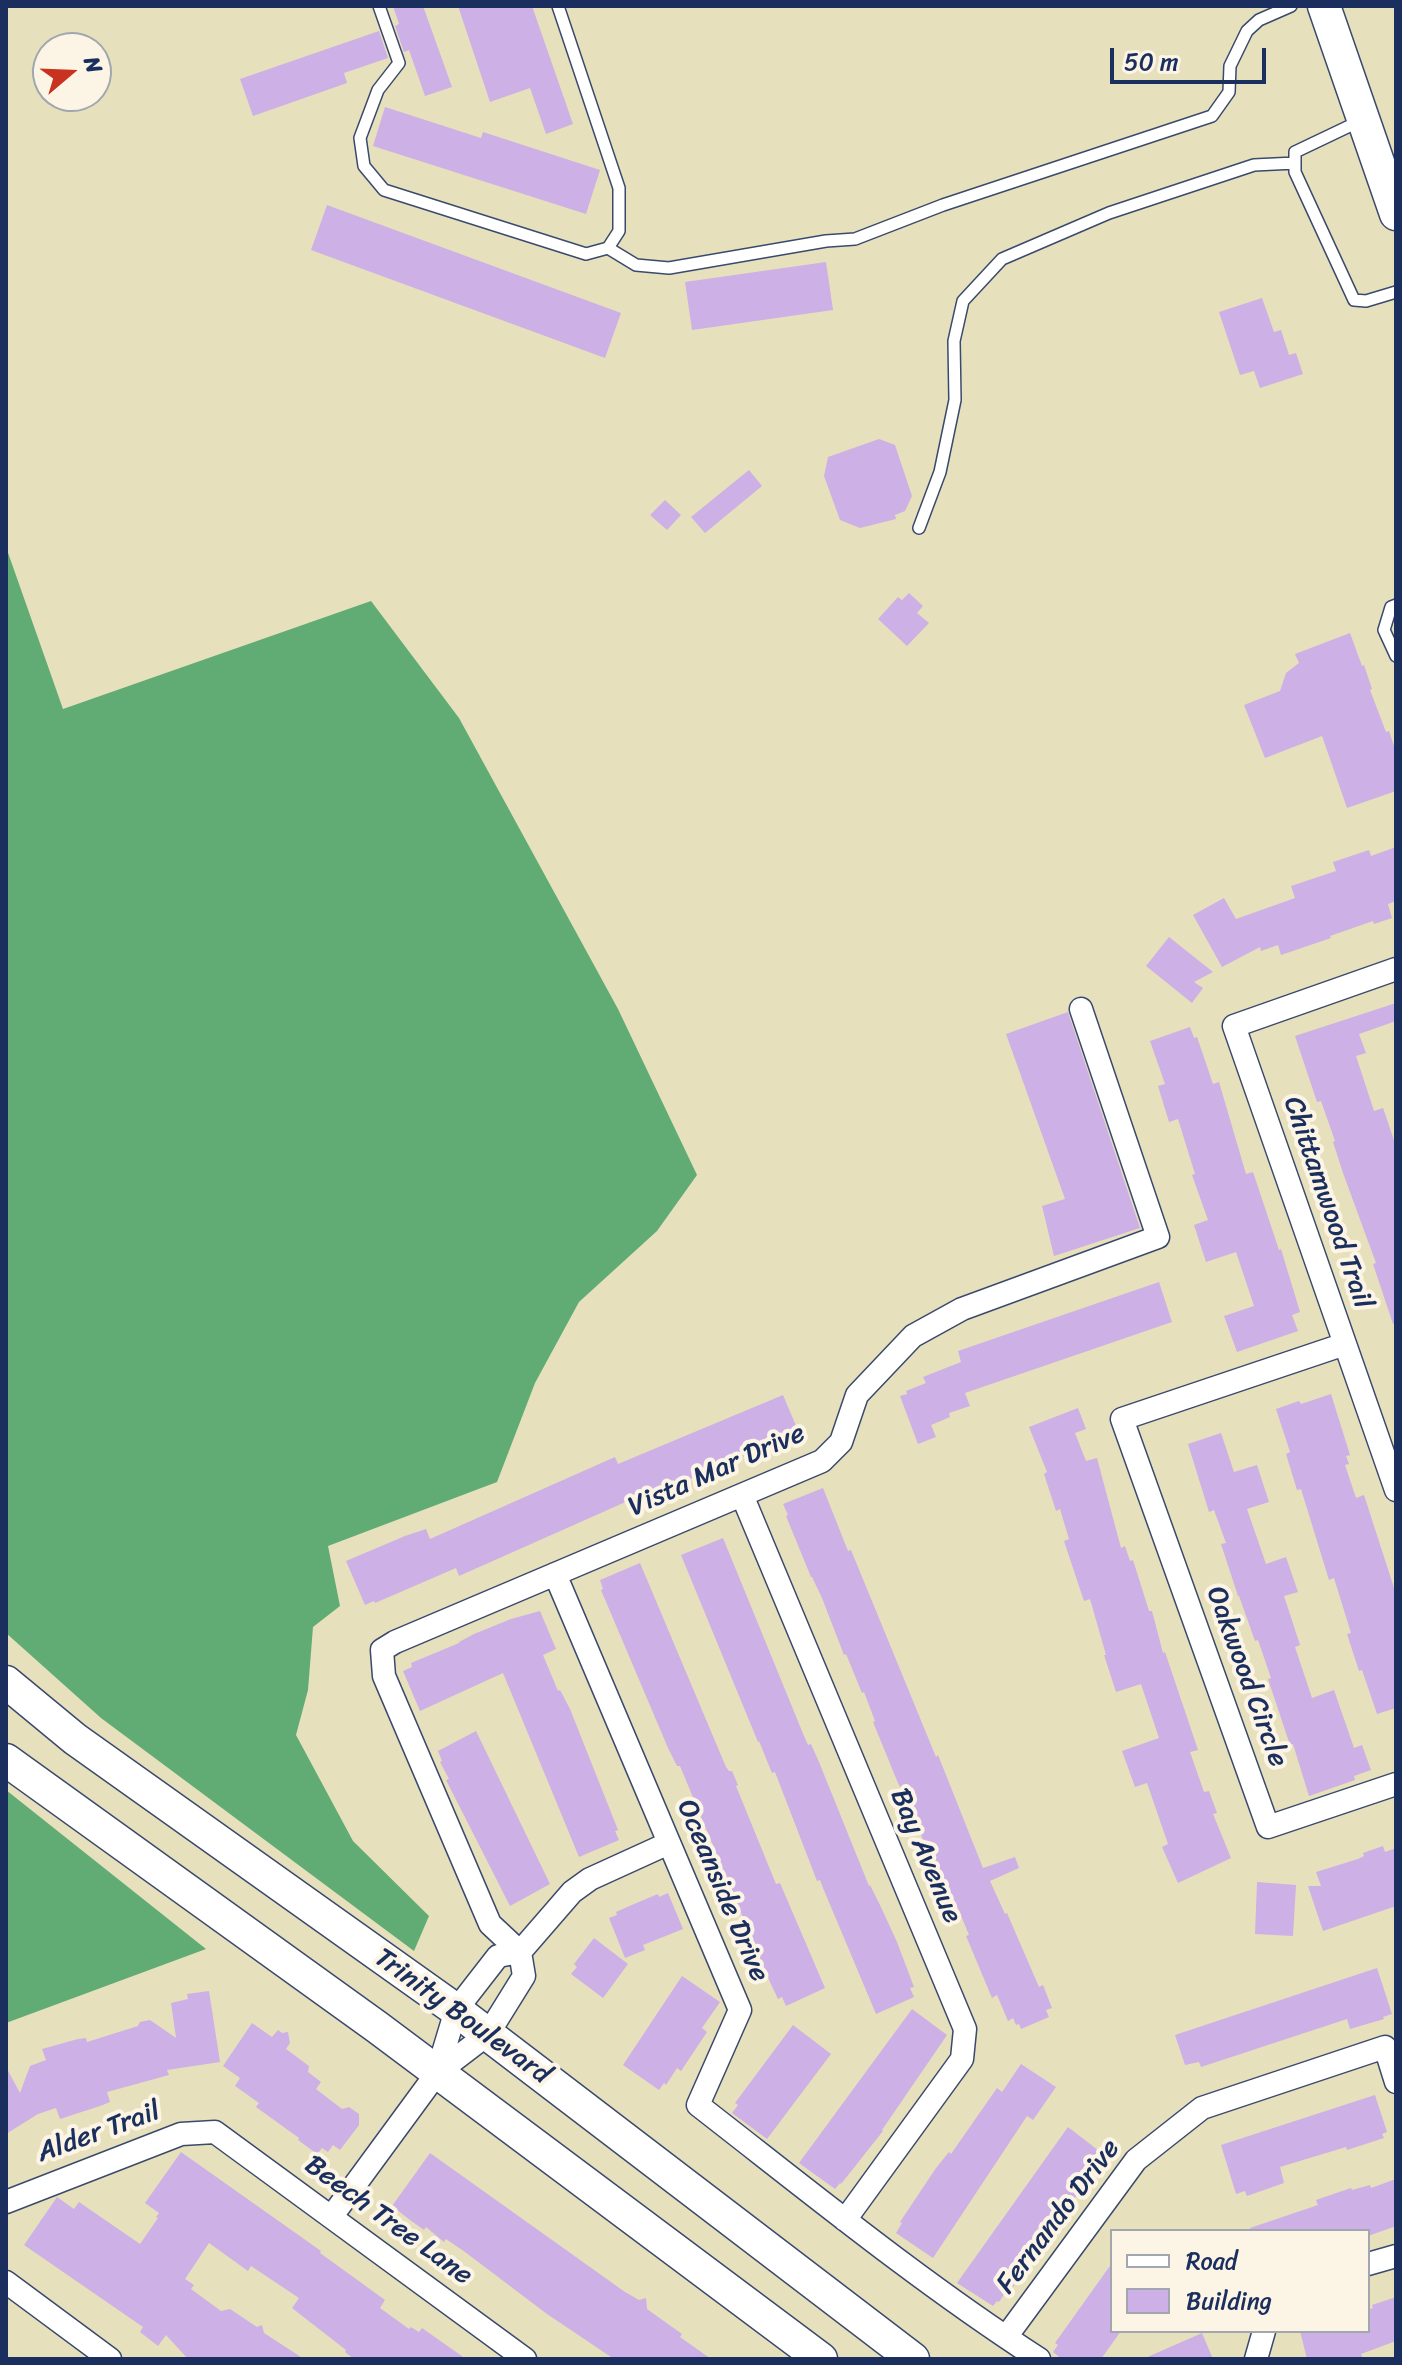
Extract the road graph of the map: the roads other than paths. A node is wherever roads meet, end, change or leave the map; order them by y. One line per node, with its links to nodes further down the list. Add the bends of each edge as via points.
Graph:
1 (379, 6): 8 (lane, via 399,63 378,90 360,138 364,166 384,190 586,254)
2 (558, 6): 8 (lane, via 619,188 619,231)
3 (1291, 6): 8 (lane, via 1247,31 1230,66 1229,92 1212,116 855,239 669,268 636,265)
4 (1324, 6): 5 (main road)
5 (1364, 119): 6 (lane, via 1295,152); 7 (main road)
6 (1295, 163): 9 (lane, via 1354,300); 10 (lane, via 1254,165 1109,213 1002,259 963,301 954,341 955,400 940,472)
7 (1396, 214)
8 (608, 248)
9 (1396, 292)
10 (919, 528)
11 (1396, 605): 12 (lane, via 1384,630)
12 (1396, 656)
13 (1396, 969): 15 (street, Chittamwood Trail, via 1234,1026)
14 (1081, 1009): 17 (street, Vista Mar Drive, via 1158,1237 962,1309 913,1336 857,1395 841,1442 822,1461)
15 (1345, 1344): 16 (street, Chittamwood Trail); 21 (street, Oakwood Circle, via 1122,1419 1268,1827)
16 (1396, 1490)
17 (742, 1495): 18 (street, Vista Mar Drive); 31 (street, Bay Avenue, via 965,2029 962,2059)
18 (555, 1574): 22 (street, Oceanside Drive); 23 (street, Vista Mar Drive, via 382,1650 384,1676 490,1924)
19 (6, 1682): 24 (main road, Trinity Boulevard, via 75,1739)
20 (6, 1760): 26 (main road, Trinity Boulevard)
21 (1396, 1784)
22 (669, 1843): 23 (street, via 572,1892); 31 (street, Oceanside Drive, via 740,2010 698,2105)
23 (520, 1952): 24 (street, via 498,1956); 25 (street, via 524,1976)
24 (456, 2010): 25 (main road, Trinity Boulevard); 26 (street)
25 (488, 2034): 26 (street); 40 (main road, Trinity Boulevard)
26 (437, 2073): 30 (street); 39 (main road, Trinity Boulevard)
27 (1396, 2082): 36 (street, Fernando Drive, via 1385,2047 1202,2108 1136,2160)
28 (215, 2132): 29 (street, Alder Trail, via 181,2134); 30 (street, Beech Tree Lane)
29 (6, 2202)
30 (332, 2216): 38 (street, Beech Tree Lane)
31 (845, 2220): 36 (street, Oceanside Drive)
32 (1396, 2256): 33 (street)
33 (1370, 2263)
34 (6, 2282): 37 (street)
35 (1263, 2333): 42 (street)
36 (1006, 2337): 41 (street, Oceanside Drive)
37 (110, 2359)
38 (525, 2359)
39 (821, 2359)
40 (913, 2359)
41 (1039, 2359)
42 (1256, 2359)

